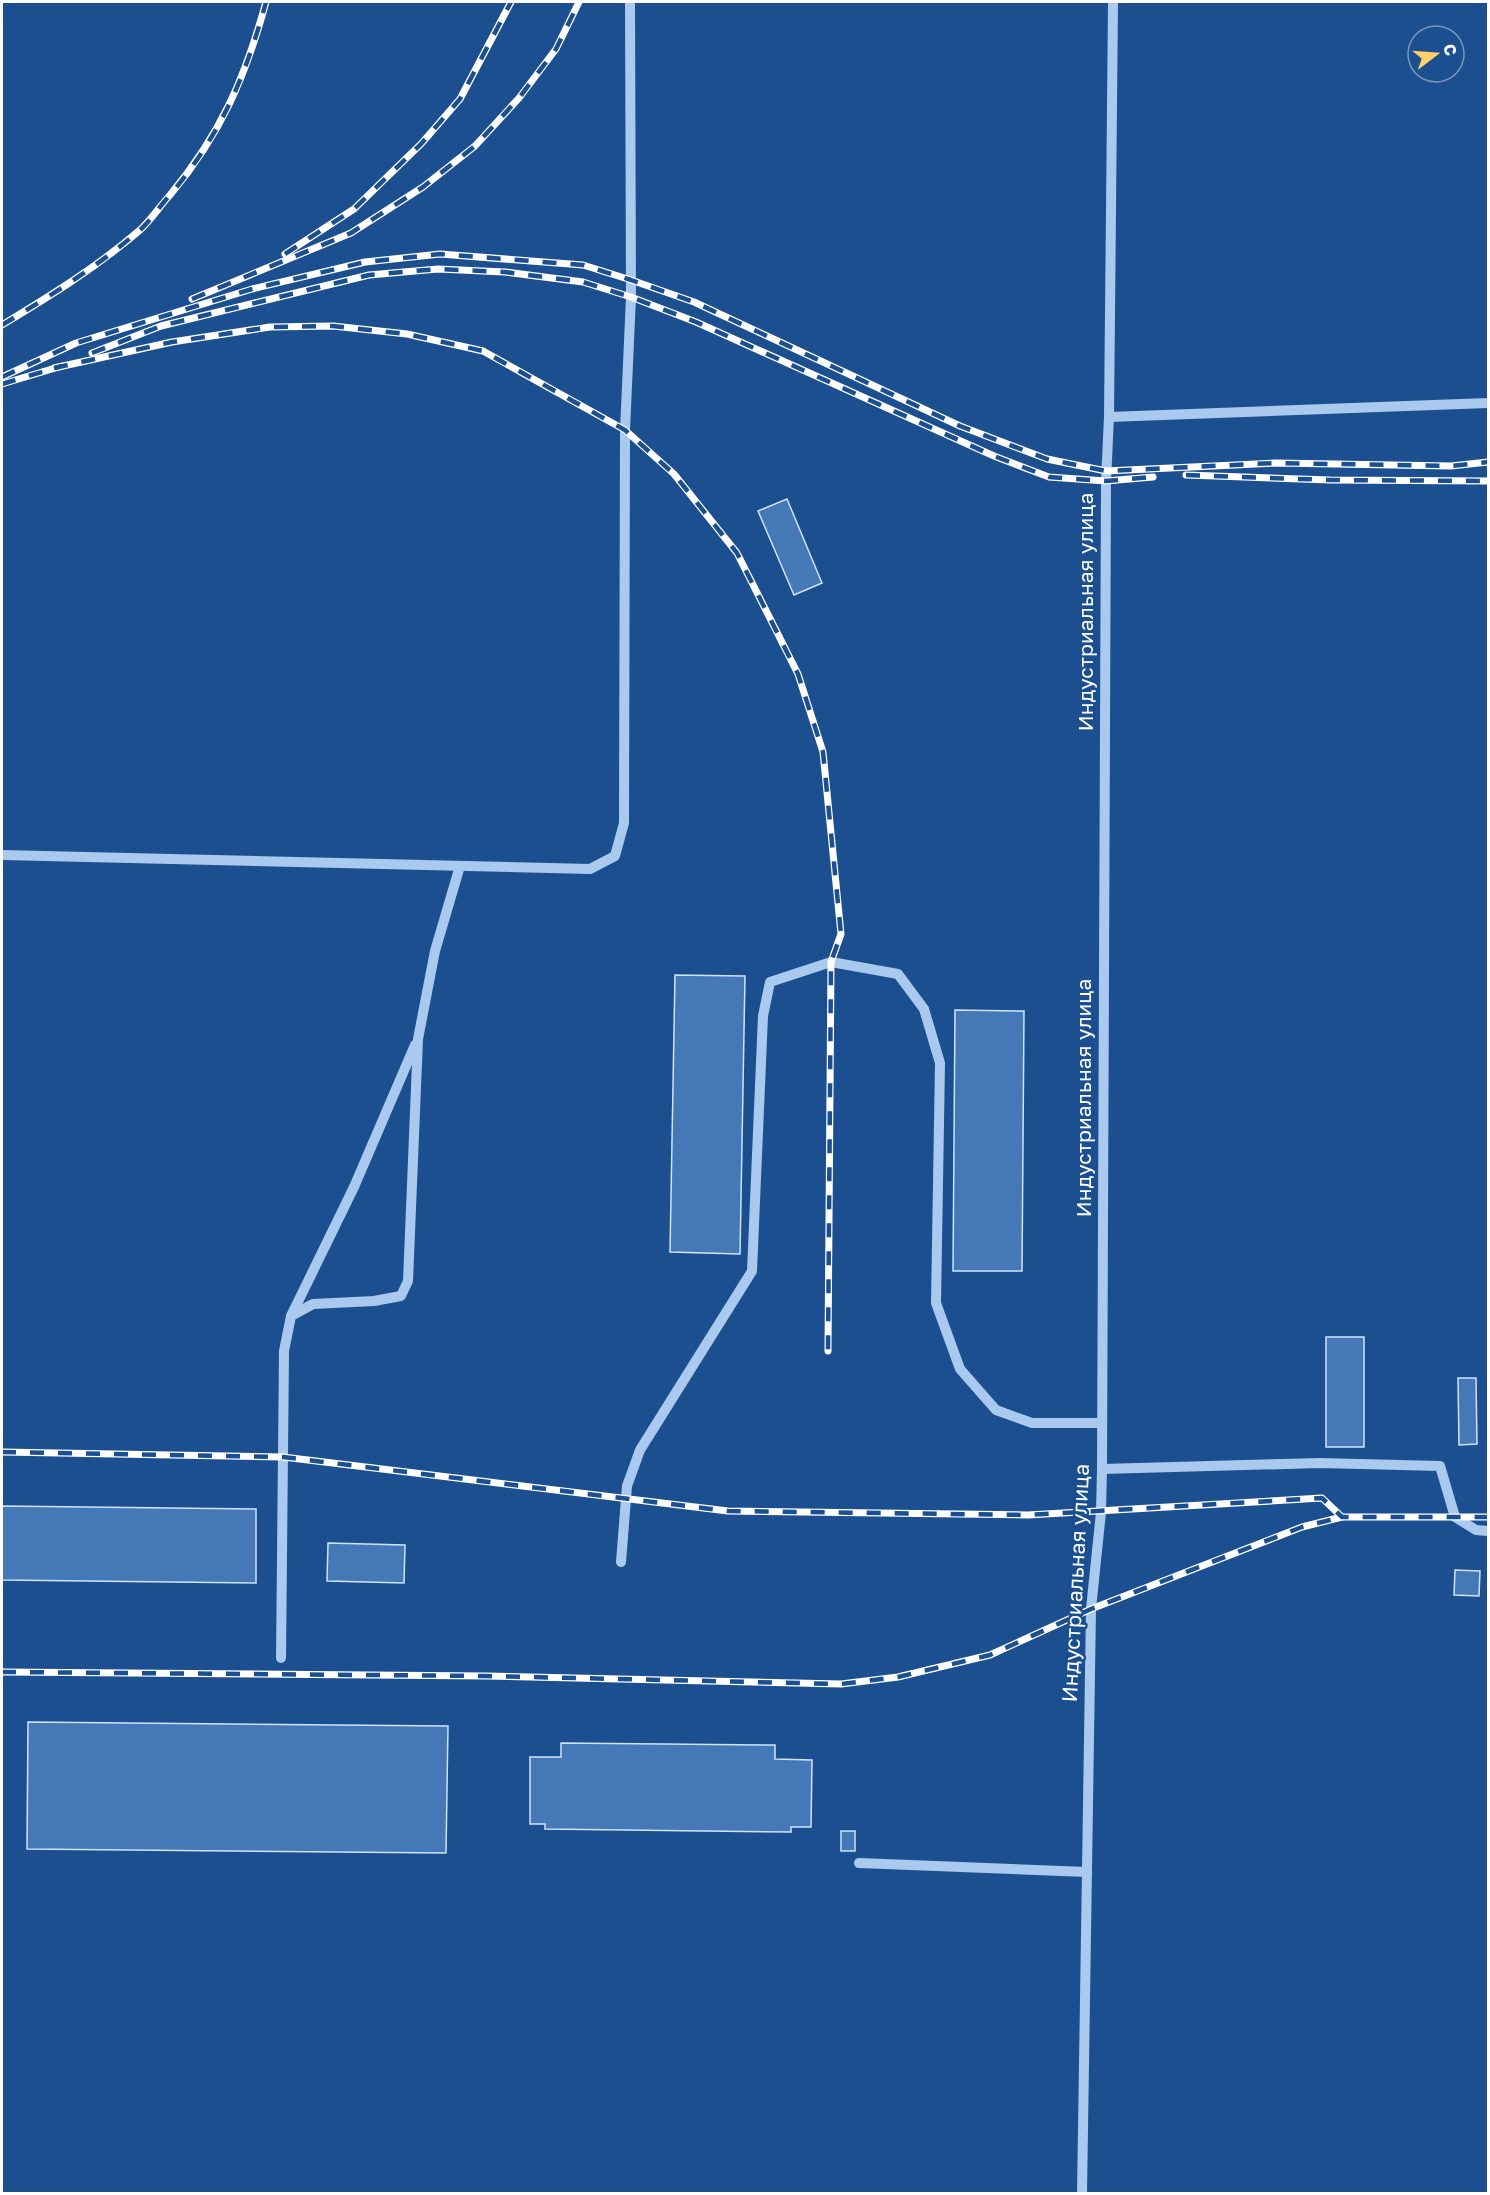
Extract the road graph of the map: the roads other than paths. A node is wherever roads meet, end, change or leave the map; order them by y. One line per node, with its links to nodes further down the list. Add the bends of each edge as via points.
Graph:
1 (630, 2): 6 (street, via 632,297 625,430 624,823 615,856 590,869)
2 (1113, 2): 4 (street, Индустриальная улица)
3 (1488, 403): 4 (street)
4 (1109, 417): 9 (street, Индустриальная улица)
5 (2, 855): 6 (street)
6 (460, 866): 7 (street, via 435,951)
7 (418, 1039): 8 (street, via 354,1187); 8 (street, via 408,1281 401,1296 313,1304)
8 (291, 1316): 13 (street, via 283,1363)
9 (1102, 1423): 10 (street, Индустриальная улица); 12 (street, via 1032,1423 996,1410 960,1369 936,1303 940,1063 924,1009 898,974 831,962 810,967 770,982 763,1016 752,1271 640,1450 627,1486)
10 (1102, 1469): 11 (street, via 1320,1463 1440,1466 1455,1517 1476,1530); 15 (street, Индустриальная улица, via 1091,1609)
11 (1488, 1531)
12 (621, 1562)
13 (281, 1658)
14 (859, 1863): 15 (street)
15 (1087, 1872): 16 (street, Индустриальная улица)
16 (1082, 2193)

